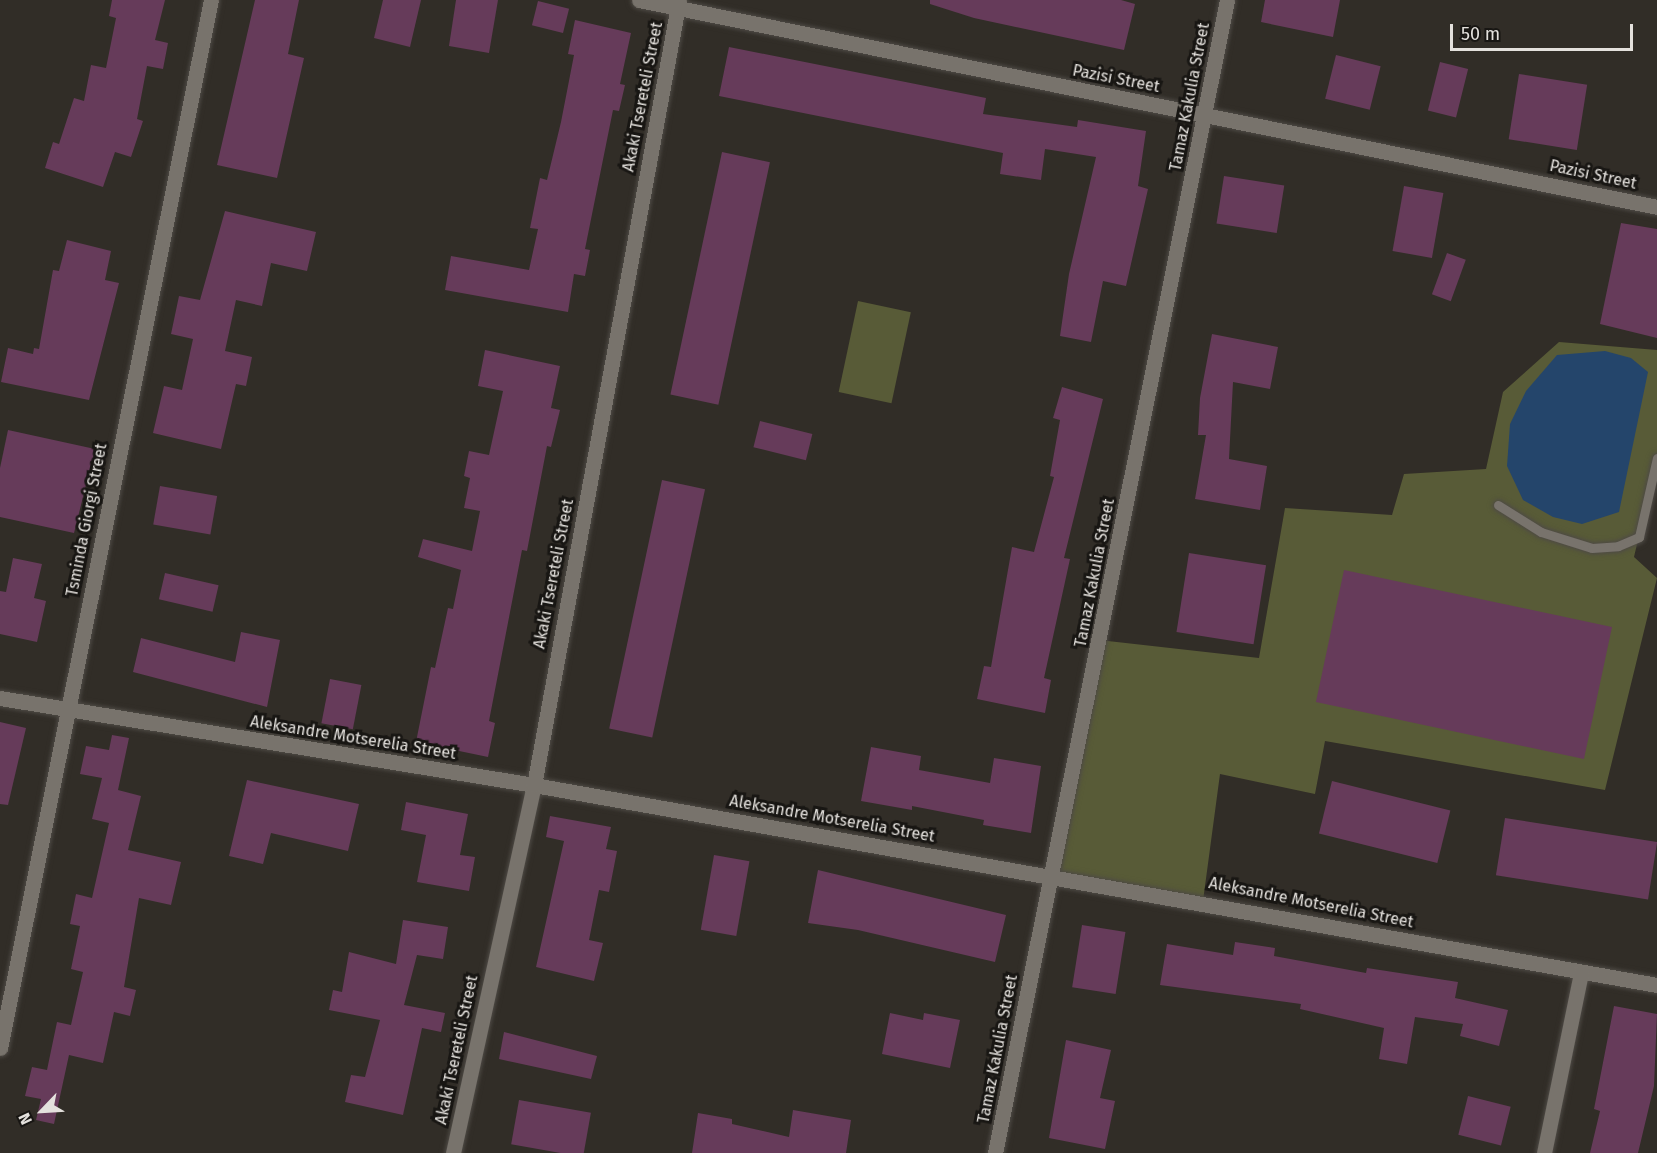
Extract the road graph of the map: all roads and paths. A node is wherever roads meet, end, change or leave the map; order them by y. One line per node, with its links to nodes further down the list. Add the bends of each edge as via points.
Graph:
1 (211, 0): 10 (street, Tsminda Giorgi Street)
2 (639, 0): 4 (street, Pazisi Street)
3 (1227, 0): 5 (street, Tamaz Kakulia Street)
4 (678, 4): 5 (street, Pazisi Street); 11 (street, Akaki Tsereteli Street)
5 (1206, 115): 6 (street, Pazisi Street); 12 (street, Tamaz Kakulia Street)
6 (1657, 207)
7 (1657, 458): 8 (lane, via 1639,537 1618,546 1592,548 1541,532)
8 (1498, 505)
9 (0, 698): 10 (street, Aleksandre Motserelia Street)
10 (67, 710): 11 (street, Aleksandre Motserelia Street); 15 (street, Tsminda Giorgi Street)
11 (534, 785): 12 (street, Aleksandre Motserelia Street); 16 (street, Akaki Tsereteli Street)
12 (1052, 875): 13 (street, Aleksandre Motserelia Street); 17 (street, Tamaz Kakulia Street)
13 (1581, 972): 14 (street, Aleksandre Motserelia Street); 18 (street)
14 (1657, 985)
15 (0, 1048)
16 (453, 1153)
17 (995, 1153)
18 (1545, 1153)

